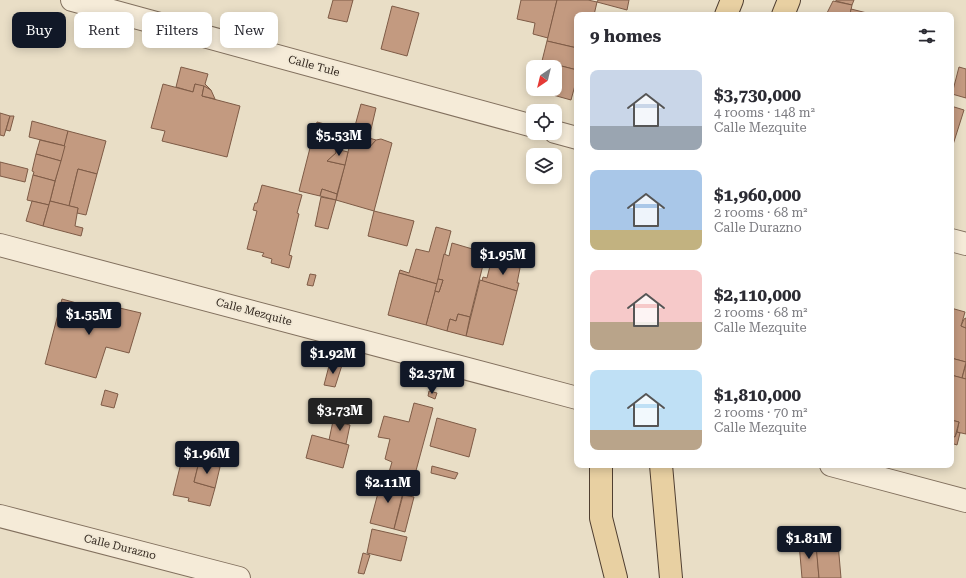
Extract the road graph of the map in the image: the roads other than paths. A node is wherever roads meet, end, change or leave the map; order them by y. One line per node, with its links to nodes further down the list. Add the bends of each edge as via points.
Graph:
1 (72, 0): 6 (street, Calle Tule)
2 (732, 0): 4 (main road)
3 (789, 0): 5 (main road)
4 (727, 12)
5 (783, 12)
6 (526, 124)
7 (562, 134): 8 (street)
8 (574, 137)
9 (954, 241): 10 (street)
10 (966, 244)
11 (0, 245): 12 (street, Calle Mezquite)
12 (574, 397)
13 (601, 468): 19 (main road, via 601,518)
14 (661, 468): 20 (main road)
15 (842, 468): 16 (street)
16 (966, 501)
17 (0, 516): 18 (street, Calle Durazno)
18 (239, 578)
19 (616, 578)
20 (672, 578)

